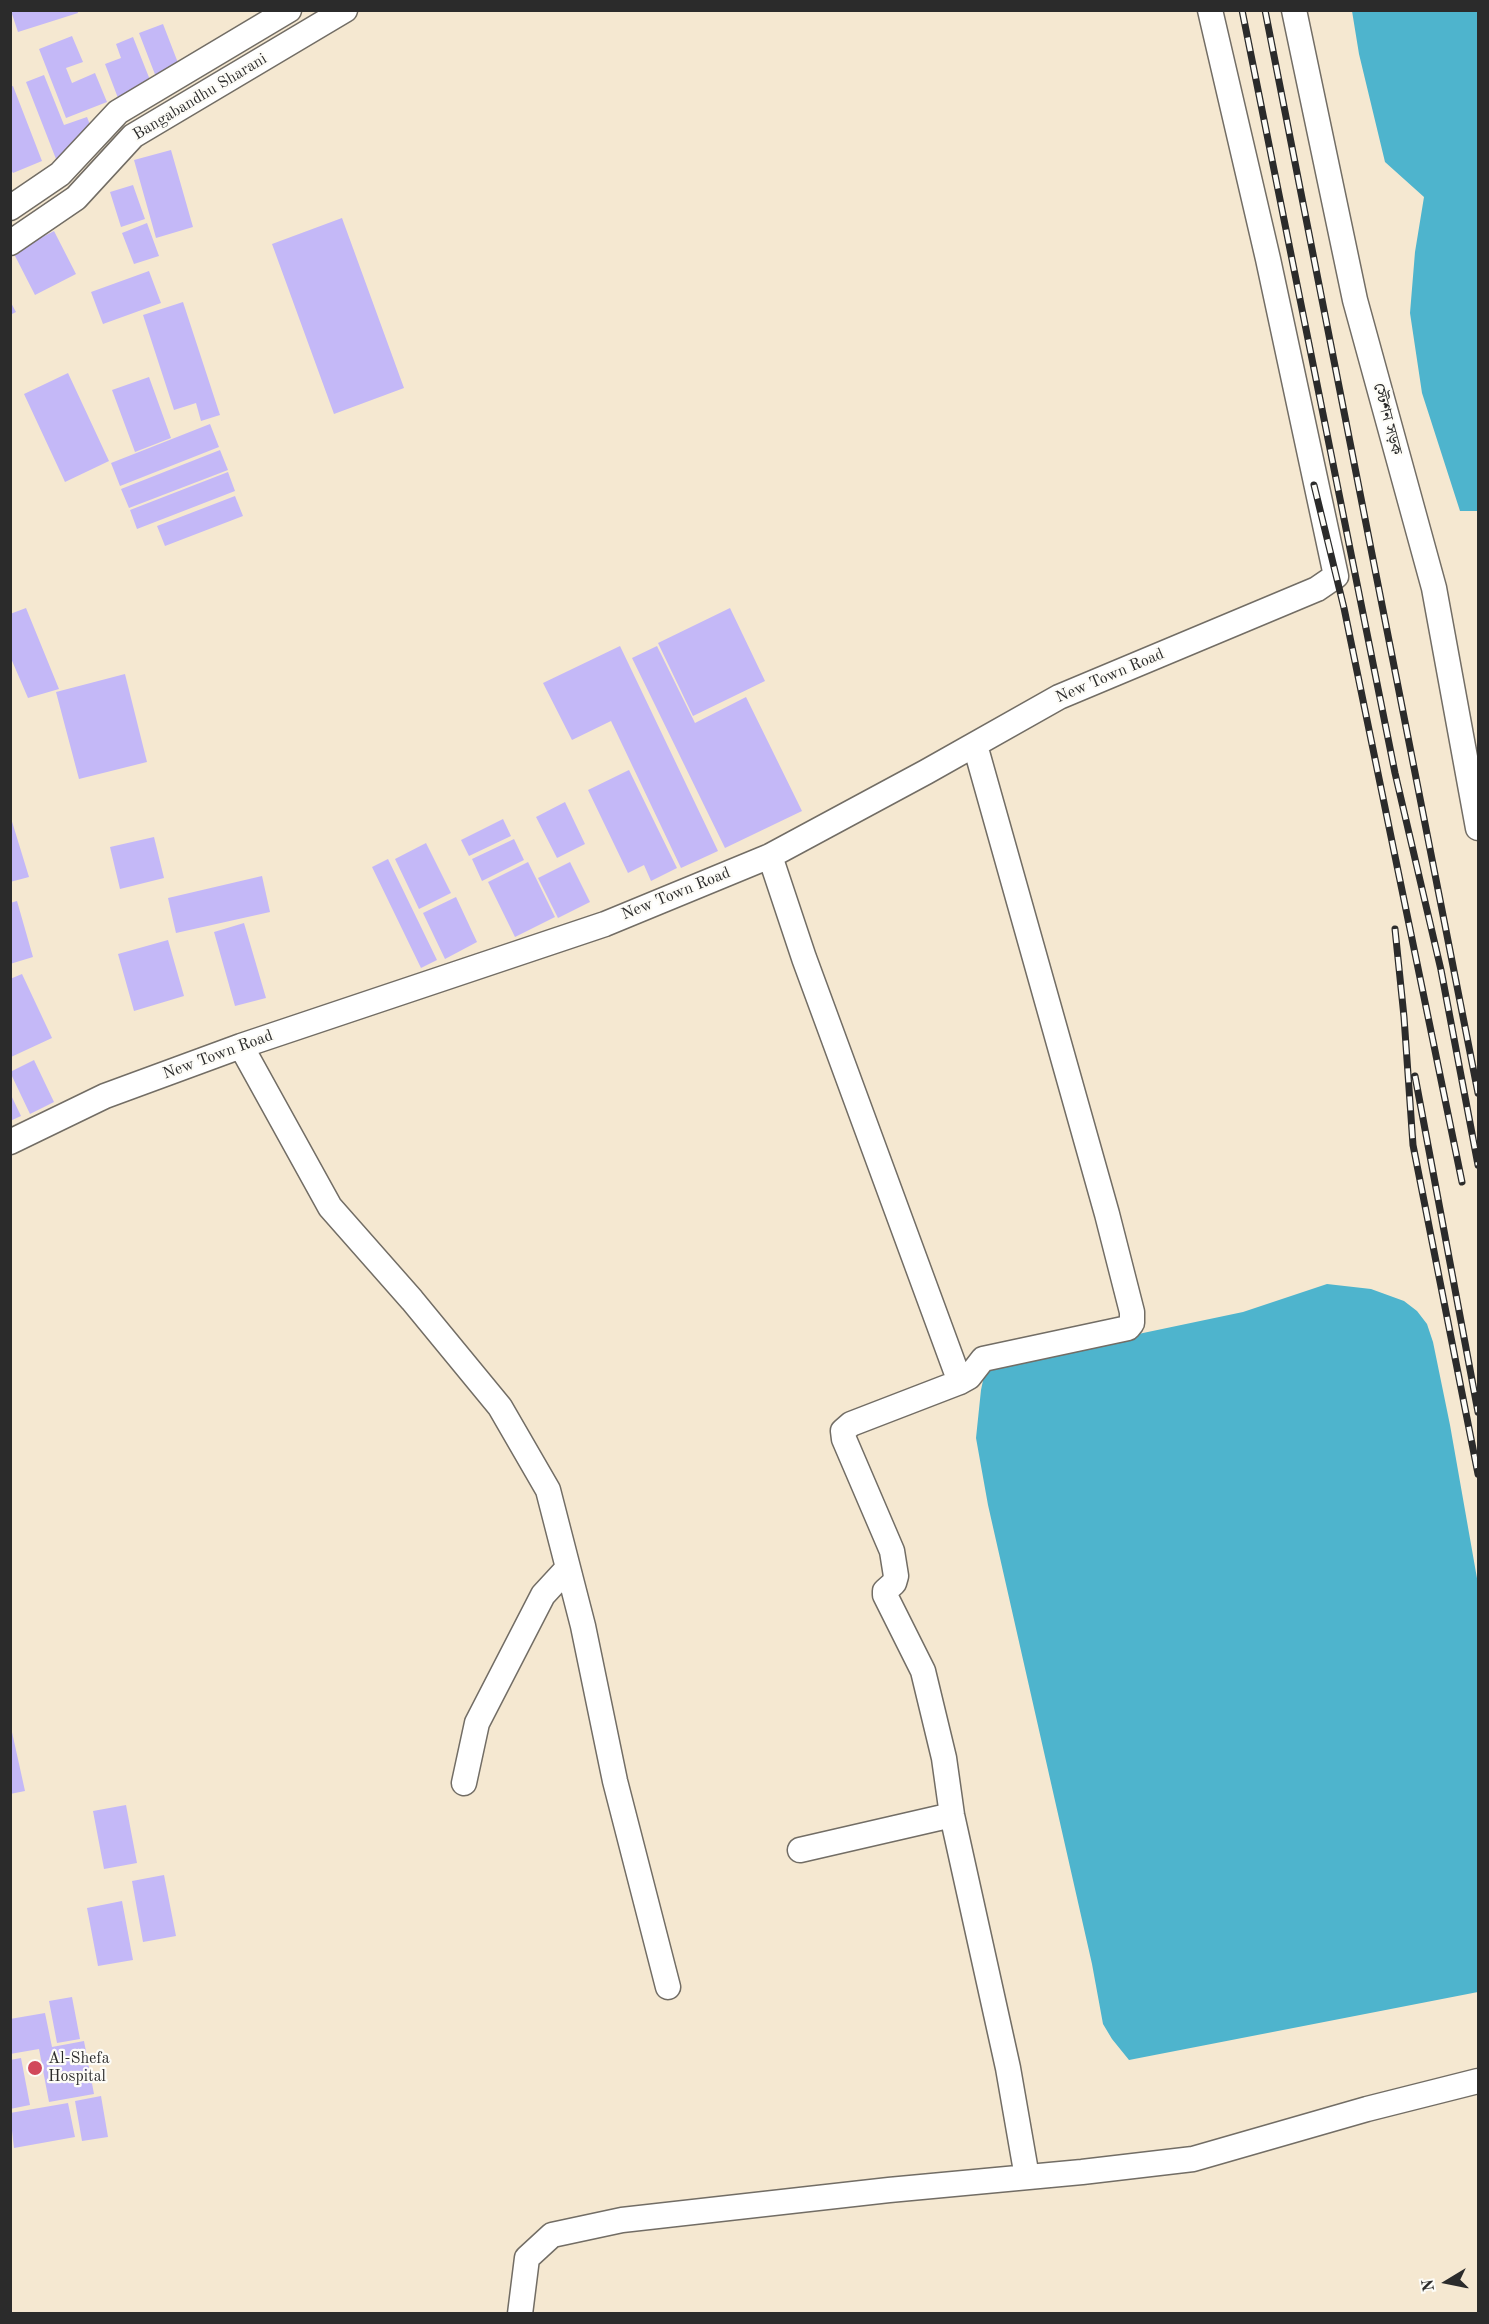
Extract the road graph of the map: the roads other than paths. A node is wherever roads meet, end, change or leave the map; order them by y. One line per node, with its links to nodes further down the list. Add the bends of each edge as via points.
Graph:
1 (289, 10): 5 (street, Bangabandhu Sharani, via 118,112 60,174)
2 (345, 10): 6 (street, Bangabandhu Sharani, via 133,136 76,198)
3 (1210, 10): 7 (street, New Town Road, via 1336,576 1317,589 1059,697)
4 (1294, 10): 8 (street, স্টেশন সড়ক, via 1354,300 1434,588)
5 (10, 208)
6 (10, 243)
7 (975, 745): 9 (street, New Town Road); 12 (street, via 1107,1214 1132,1323 1128,1328 983,1359)
8 (1479, 828)
9 (770, 856): 10 (street, New Town Road, via 605,924); 12 (street)
10 (241, 1046): 11 (street, New Town Road, via 105,1096); 13 (street, via 330,1207 500,1407 548,1490)
11 (10, 1142)
12 (960, 1382): 15 (street, via 851,1424 843,1431 892,1551 896,1576 885,1595 923,1671 944,1758)
13 (567, 1569): 14 (street, via 543,1595 477,1723); 17 (street, via 583,1626 615,1781)
14 (464, 1783)
15 (952, 1815): 16 (street); 19 (street, via 1008,2068)
16 (800, 1850)
17 (668, 1987)
18 (1479, 2082): 19 (street, via 1193,2158)
19 (1027, 2177): 20 (street, via 622,2220 552,2235 526,2258)
20 (520, 2313)

